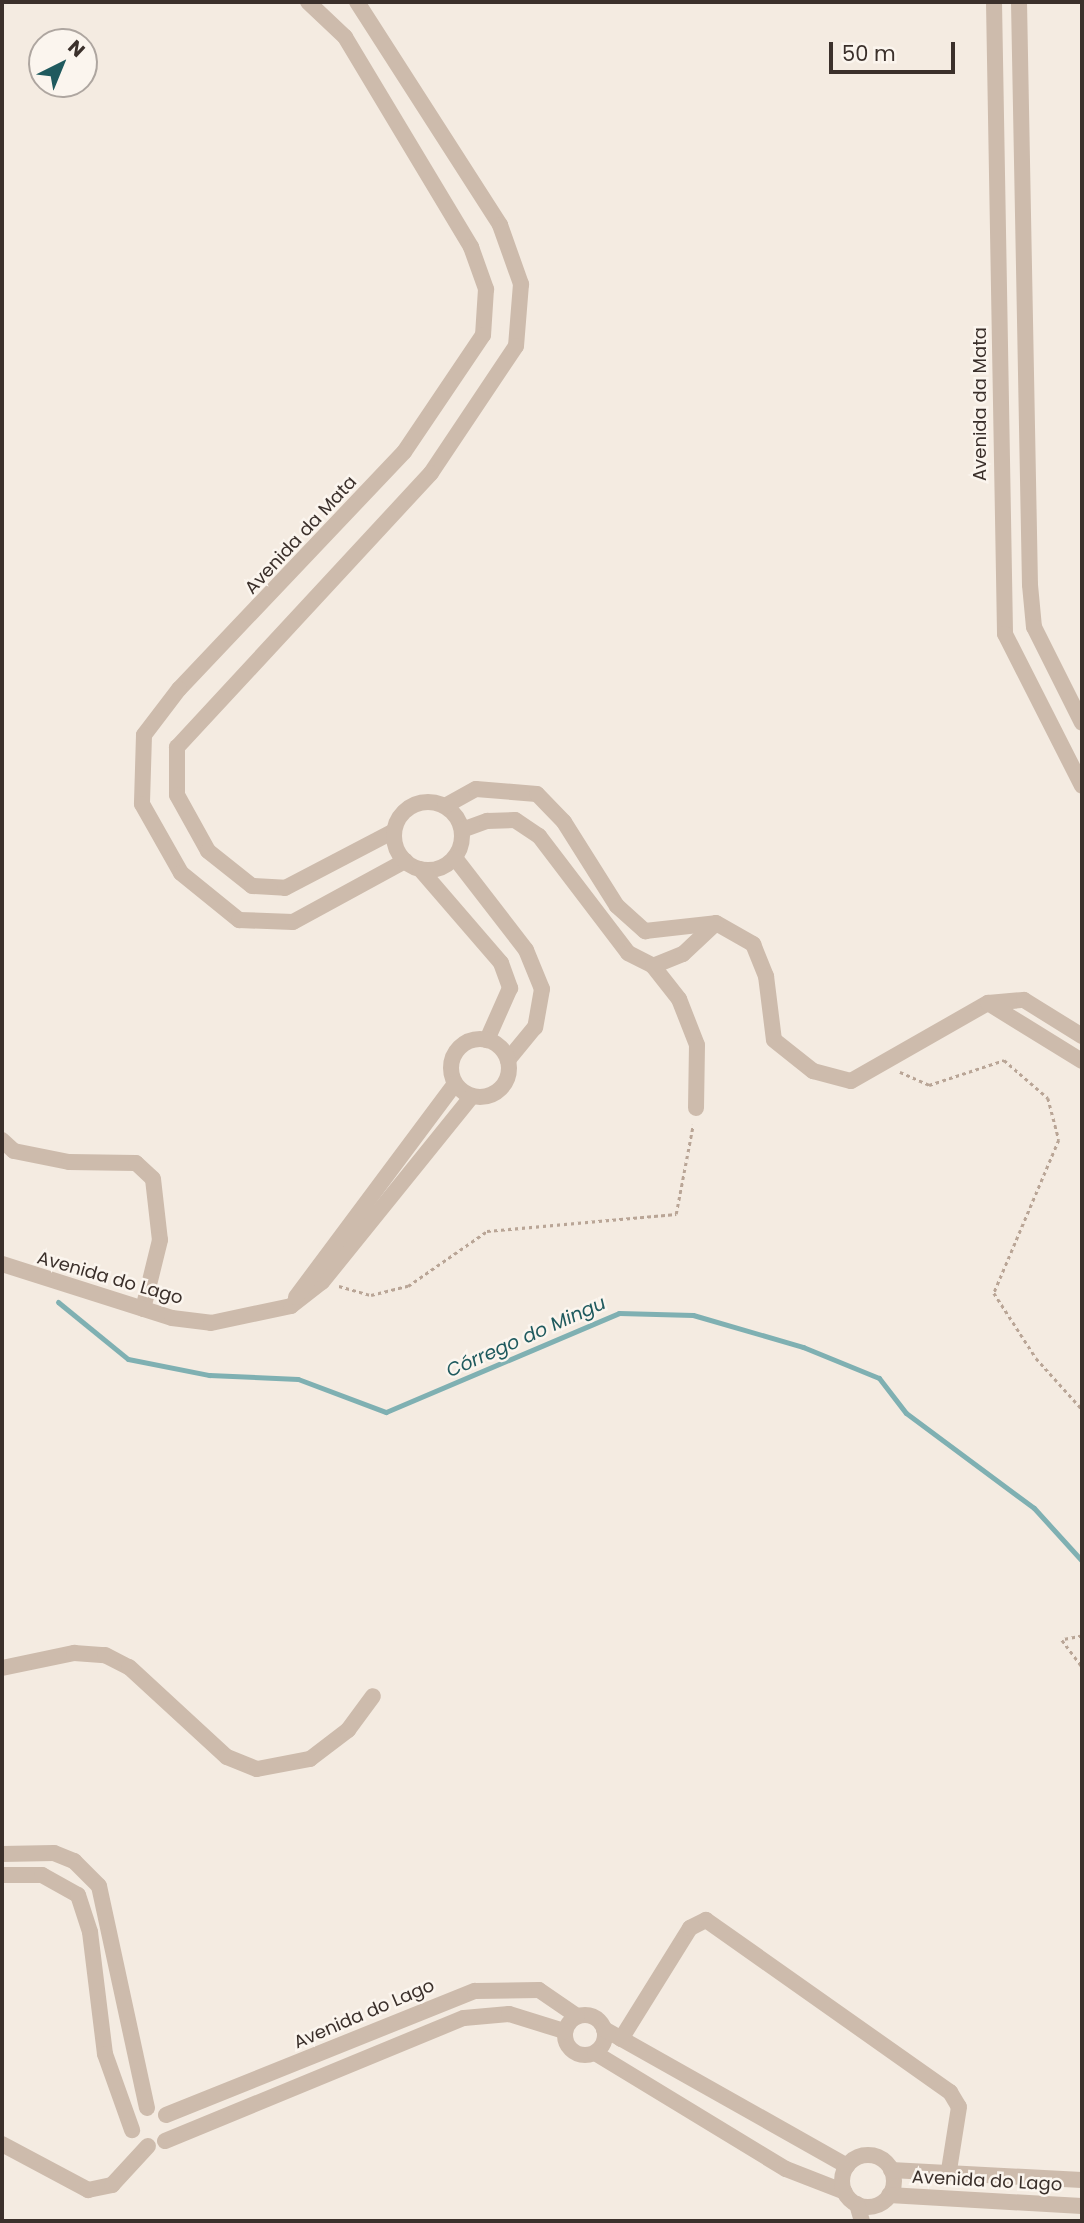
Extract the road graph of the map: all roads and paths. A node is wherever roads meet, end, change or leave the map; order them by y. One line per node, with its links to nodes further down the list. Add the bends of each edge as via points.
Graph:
1 (308, 2): 11 (street, Avenida da Mata, via 345,37 471,247 486,289 483,335 404,452 178,689 144,735 142,804 181,873 239,920 293,922)
2 (357, 2): 9 (street, via 500,225 521,284 516,346 431,473 177,747 177,795 208,851 251,886 285,888)
3 (994, 2): 6 (street, Avenida da Mata, via 1004,634)
4 (1019, 2): 5 (street, via 1030,585 1034,627)
5 (1082, 723)
6 (1082, 786)
7 (445, 806): 8 (street); 9 (street, via 412,805); 13 (street, via 476,789 537,794 564,822 617,906 645,931)
8 (462, 830): 10 (street); 14 (street, via 486,821 515,820 539,836 628,953)
9 (394, 831): 11 (street)
10 (454, 858): 12 (street); 18 (street, via 526,950 542,989 534,1027)
11 (405, 861): 12 (street)
12 (421, 869): 17 (street, via 501,963 510,988)
13 (716, 923): 14 (street, via 683,954); 20 (street, via 753,944 766,976 774,1040 813,1071 851,1081)
14 (653, 966): 23 (street, via 679,999 697,1045)
15 (988, 1003): 16 (street, via 1024,1000); 19 (street); 20 (street)
16 (1082, 1036)
17 (487, 1040): 18 (street); 21 (street, via 459,1047 451,1065)
18 (508, 1060): 22 (street, via 500,1088)
19 (1082, 1061)
20 (881, 1064): 29 (path, via 929,1085 1004,1060 1048,1098 1059,1140 994,1293 1036,1358)
21 (455, 1084): 22 (street); 27 (street)
22 (472, 1096): 26 (street, Avenida do Lago)
23 (696, 1108): 26 (path, via 676,1214 486,1231 408,1286 371,1295)
24 (2, 1140): 28 (street, via 14,1151 69,1162 136,1163 153,1180 160,1240)
25 (2, 1264): 28 (street, Avenida do Lago)
26 (322, 1282): 27 (street, Avenida do Lago)
27 (291, 1306): 28 (street, Avenida do Lago, via 211,1323)
28 (143, 1310)
29 (1082, 1409)
30 (1082, 1636): 31 (path, via 1062,1640)
31 (1082, 1667)
32 (2, 1668): 33 (street, via 74,1653 105,1656 129,1667 227,1756 257,1769 282,1769 326,1749)
33 (373, 1696)
34 (2, 1854): 41 (street, via 54,1853 75,1861 99,1886)
35 (2, 1875): 43 (street, via 42,1875 78,1895 90,1932 105,2054)
36 (577, 2016): 37 (street, Avenida do Lago, via 590,2015); 38 (street); 42 (street, Avenida do Lago, via 538,1990 475,1991)
37 (604, 2029): 39 (street, Avenida do Lago); 40 (street)
38 (564, 2031): 40 (street, via 570,2050); 44 (street, via 509,2014 464,2018)
39 (621, 2039): 47 (street, Avenida do Lago); 49 (street, via 690,1928 706,1920 950,2092 959,2107)
40 (595, 2053): 51 (street, via 786,2169)
41 (147, 2108): 42 (street); 43 (street, via 135,2116)
42 (166, 2115): 44 (street, via 171,2128)
43 (132, 2130): 46 (street)
44 (165, 2141): 46 (street)
45 (2, 2144): 46 (street, via 88,2190 111,2185)
46 (148, 2146)
47 (847, 2166): 48 (street, Avenida do Lago, via 870,2155); 51 (street)
48 (891, 2170): 49 (street, Avenida do Lago); 52 (street, Avenida do Lago)
49 (949, 2170): 50 (street, Avenida do Lago)
50 (1082, 2179)
51 (845, 2192): 53 (street)
52 (886, 2199): 53 (street, Avenida do Lago); 54 (street, Avenida do Lago); 56 (street)
53 (857, 2204): 55 (street)
54 (1082, 2206)
55 (862, 2221)
56 (875, 2221)

